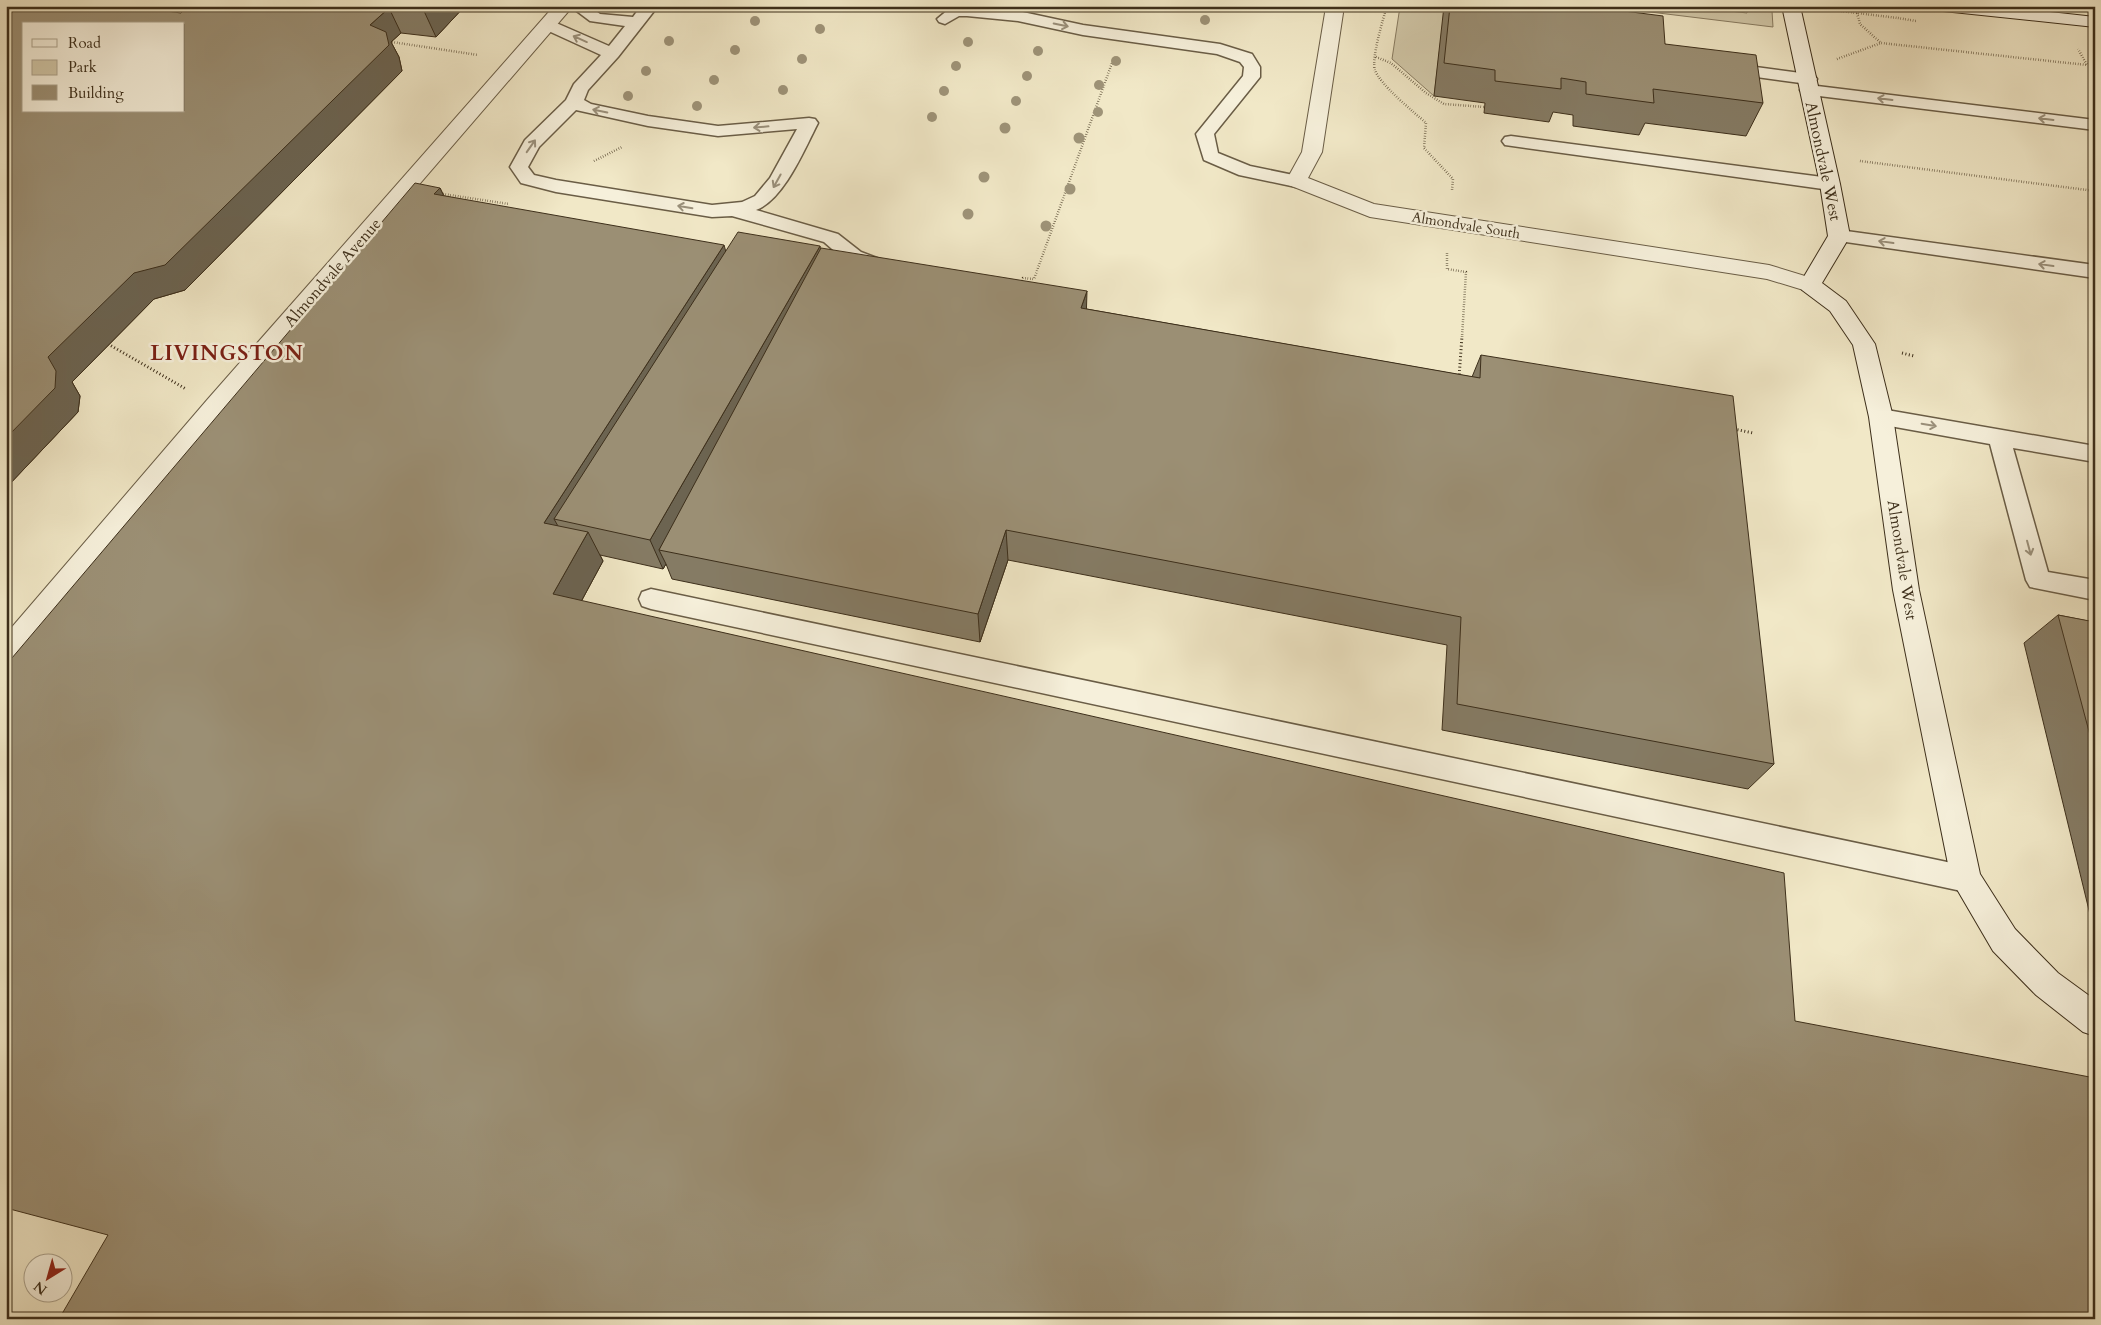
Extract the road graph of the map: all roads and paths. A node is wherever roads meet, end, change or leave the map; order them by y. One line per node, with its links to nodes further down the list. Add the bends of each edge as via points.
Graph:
1 (564, 6): 16 (street, Almondvale Avenue)
2 (578, 6): 14 (lane, via 596,18)
3 (650, 6): 14 (lane)
4 (1387, 6): 22 (path)
5 (1710, 6): 6 (path)
6 (1733, 6)
7 (1791, 6): 26 (street, Almondvale West)
8 (1799, 6): 12 (path, bridge)
9 (1855, 6): 19 (path, via 1860,24)
10 (1943, 6): 15 (street)
11 (1335, 9): 32 (street, via 1312,152)
12 (1898, 18)
13 (945, 19): 17 (lane, one-way to 17, via 955,12 968,11 1018,16)
14 (637, 22): 21 (lane)
15 (2095, 22)
16 (548, 25): 21 (lane, one-way to 16); 24 (street, Almondvale Avenue)
17 (1123, 35): 32 (lane, via 1220,49 1246,58 1252,67 1251,77 1205,134 1210,156 1245,171); 41 (path, via 1034,279 1023,278)
18 (392, 42): 24 (path)
19 (1880, 43): 20 (path, via 2087,65); 23 (path)
20 (2074, 44)
21 (612, 53): 27 (lane, via 580,88)
22 (1376, 57): 28 (path, via 1391,63 1444,104); 35 (path, via 1374,68 1380,80 1426,123 1424,148 1453,180)
23 (1843, 57)
24 (517, 61): 45 (street, Almondvale Avenue)
25 (1708, 63): 26 (lane)
26 (1808, 84): 29 (lane, one-way to 26); 31 (street, Almondvale West)
27 (574, 102): 36 (lane, one-way to 27, via 702,210 528,179 519,167 531,144); 36 (lane, via 586,108 648,121 718,131 809,124 771,193 755,204)
28 (1484, 107)
29 (2095, 125)
30 (1511, 142): 33 (lane)
31 (1824, 156): 33 (street, Almondvale West); 34 (path)
32 (1296, 181): 42 (street, Almondvale South, via 1370,210 1769,272)
33 (1830, 184): 37 (street, Almondvale West)
34 (2095, 191)
35 (1451, 197)
36 (733, 210): 40 (lane, via 831,238 854,257)
37 (1839, 236): 39 (lane, one-way to 37); 42 (street, Almondvale West)
38 (1447, 252): 44 (path, via 1447,269 1466,272)
39 (2095, 272)
40 (898, 274)
41 (1020, 285)
42 (1810, 285): 46 (street, Almondvale West, via 1838,306 1864,344)
43 (108, 344): 45 (path)
44 (1459, 380)
45 (215, 406): 53 (street, Almondvale Avenue)
46 (1881, 417): 49 (lane, one-way to 49); 54 (street, Almondvale West, via 1906,590)
47 (1734, 429): 48 (path)
48 (1754, 433)
49 (2000, 438): 50 (lane); 51 (lane, one-way to 51, via 2038,580)
50 (2095, 454)
51 (2095, 590)
52 (651, 599): 54 (lane)
53 (6, 654)
54 (1966, 879): 55 (street, Almondvale West, via 2004,940 2047,984)
55 (2095, 1020)

